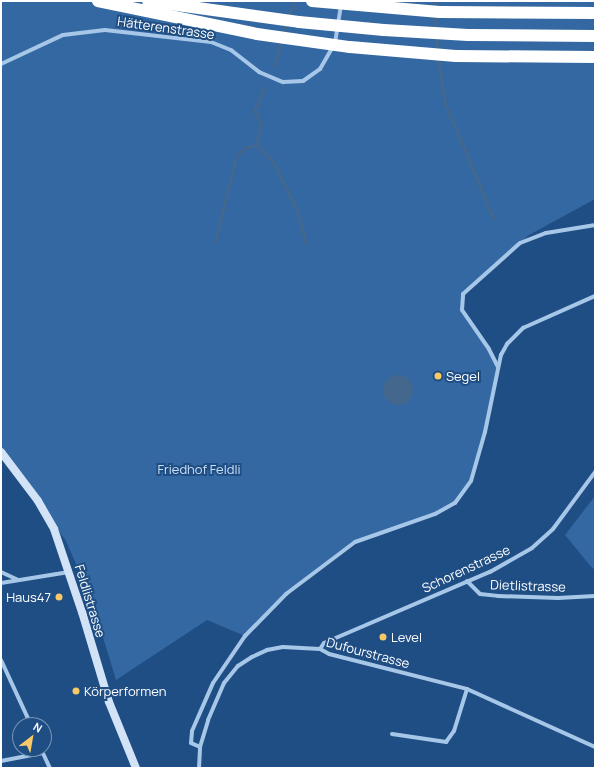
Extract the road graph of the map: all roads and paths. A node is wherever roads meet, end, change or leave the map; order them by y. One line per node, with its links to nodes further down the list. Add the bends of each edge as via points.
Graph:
1 (98, 1): 7 (highway, via 258,34 427,54 523,58)
2 (148, 1): 6 (highway, via 344,27 439,34)
3 (312, 1): 5 (highway, via 440,12)
4 (344, 1): 8 (street, Hätterenstrasse, via 339,9 334,43 320,69 303,81 283,82 259,72 231,50 211,42 105,30 63,35)
5 (595, 13)
6 (595, 36)
7 (595, 57)
8 (1, 64)
9 (595, 225): 11 (street, via 546,233 520,243 463,294 462,310)
10 (595, 296): 11 (street, via 523,328 507,344)
11 (499, 368): 26 (street, via 486,432 470,484 454,503 435,514 355,542 312,573 269,610 230,655 213,683 190,738 191,743)
12 (1, 452): 15 (street, Feldlistrasse, via 48,516)
13 (595, 472): 17 (street, Schorenstrasse, via 553,529 532,548 490,572)
14 (1, 572): 16 (street)
15 (69, 572): 16 (street); 32 (street, Feldlistrasse, via 108,702)
16 (18, 580): 18 (street)
17 (467, 581): 19 (street, Dietlistrasse, via 480,594 558,598); 20 (street, Schorenstrasse, via 324,643)
18 (1, 583)
19 (595, 596)
20 (320, 649): 23 (street, Dufourstrasse, via 329,654); 26 (street, Dufourstrasse, via 283,647 267,650 238,666 219,694)
21 (1, 660): 22 (street)
22 (3, 667): 24 (street)
23 (467, 689): 25 (street, via 454,731 446,742); 27 (street, Dufourstrasse)
24 (27, 717)
25 (392, 734)
26 (200, 747): 33 (street, Dufourstrasse)
27 (595, 747)
28 (17, 757): 30 (street)
29 (45, 757): 31 (street)
30 (1, 761)
31 (50, 768)
32 (136, 768)
33 (199, 768)

